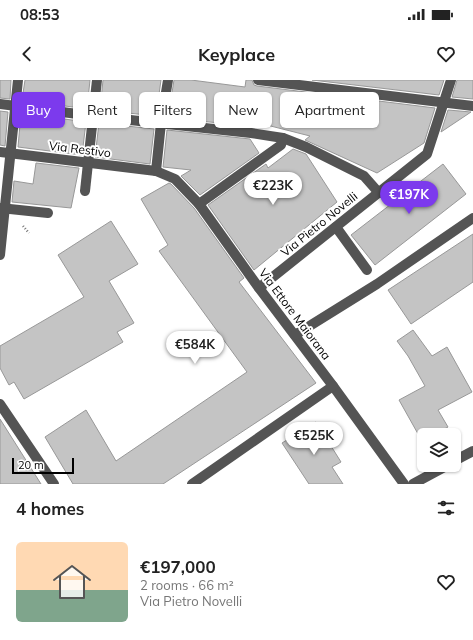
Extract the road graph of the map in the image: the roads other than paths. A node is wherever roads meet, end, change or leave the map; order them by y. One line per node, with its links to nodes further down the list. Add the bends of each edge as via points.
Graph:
1 (18, 80): 6 (street)
2 (97, 80): 7 (street)
3 (168, 80): 8 (street)
4 (258, 80): 9 (street)
5 (451, 80): 9 (street, Via Pietro Novelli)
6 (17, 92)
7 (96, 92)
8 (166, 92)
9 (444, 102): 12 (street); 22 (street, Via Pietro Novelli, via 427,154)
10 (0, 104): 11 (street)
11 (12, 106)
12 (473, 106)
13 (12, 123): 18 (street)
14 (92, 128): 19 (street)
15 (160, 128): 20 (street)
16 (206, 128): 17 (street)
17 (283, 138): 22 (street, via 364,176); 23 (street, via 281,145)
18 (5, 153): 19 (street, Via Restivo); 24 (street)
19 (88, 163): 20 (street, Via Restivo); 21 (street)
20 (156, 171): 23 (street, Via Ettore Maiorana, via 175,179)
21 (85, 191)
22 (379, 193): 27 (street, Via Pietro Novelli)
23 (199, 204): 30 (street, Via Ettore Maiorana)
24 (2, 208): 25 (street); 28 (street)
25 (48, 213)
26 (473, 218): 31 (street, via 377,284)
27 (336, 227): 29 (street); 30 (street, Via Pietro Novelli)
28 (0, 255)
29 (367, 270)
30 (259, 288): 31 (street, Via Ettore Maiorana)
31 (295, 335): 32 (street, Via Ettore Maiorana)
32 (333, 386): 39 (street); 40 (street, Via Ettore Maiorana)
33 (0, 404): 34 (street)
34 (3, 416): 38 (street)
35 (473, 451): 36 (street)
36 (461, 458)
37 (435, 472): 41 (street)
38 (54, 484)
39 (192, 484)
40 (404, 484)
41 (413, 484)

